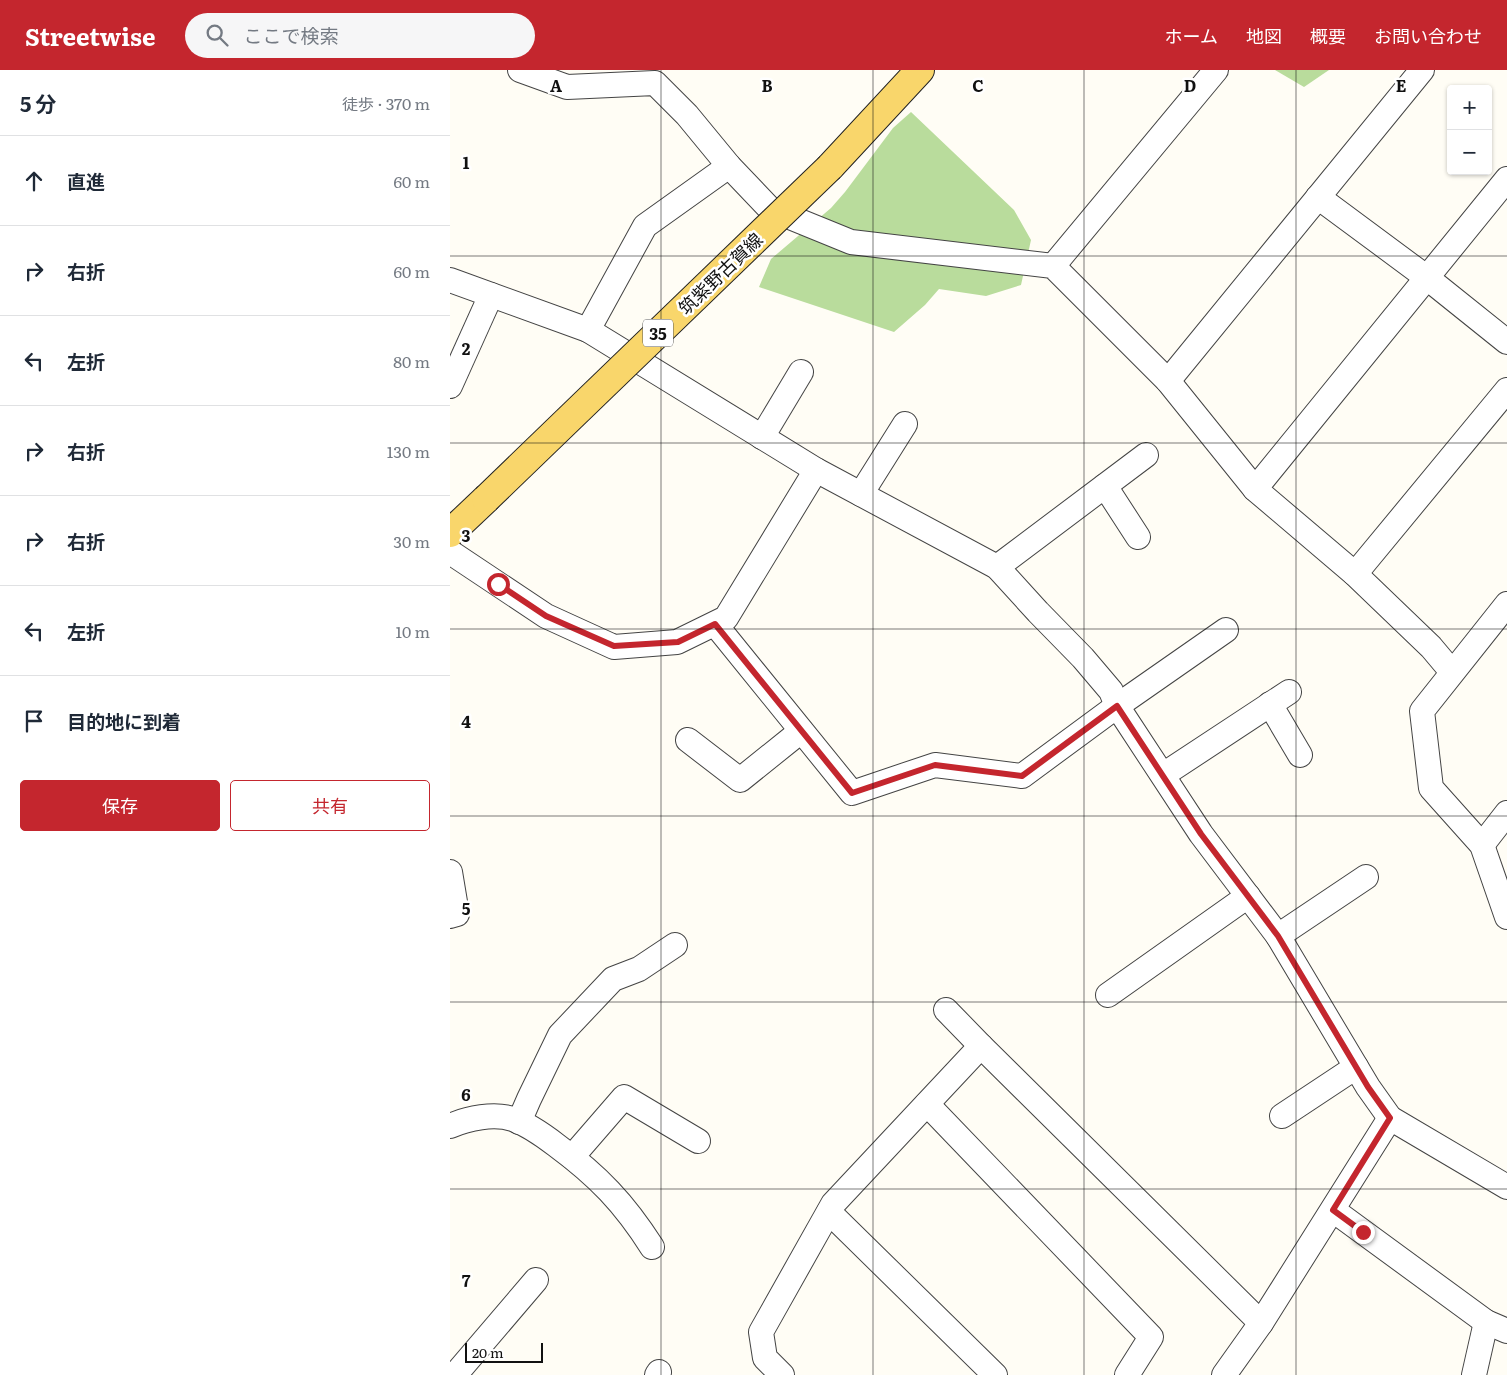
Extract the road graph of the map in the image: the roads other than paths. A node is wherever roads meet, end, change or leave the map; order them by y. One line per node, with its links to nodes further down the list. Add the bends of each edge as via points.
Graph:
1 (520, 70): 5 (street, via 567,87 655,83 688,115)
2 (920, 70): 25 (main road, 筑紫野古賀線 / 35, bridge, via 830,167)
3 (1216, 70): 8 (street)
4 (1422, 70): 7 (street)
5 (729, 166): 8 (street, via 770,209 851,242); 12 (street, via 645,226)
6 (1507, 179): 9 (street)
7 (1318, 197): 9 (street); 15 (street)
8 (1053, 266): 15 (street)
9 (1426, 277): 13 (street); 23 (street)
10 (450, 280): 11 (street)
11 (491, 295): 12 (street); 16 (street)
12 (588, 330): 19 (street)
13 (1507, 342)
14 (801, 372): 19 (street)
15 (1168, 381): 23 (street)
16 (450, 386)
17 (1507, 390): 29 (street)
18 (905, 424): 24 (street)
19 (762, 437): 21 (street)
20 (1146, 455): 22 (street)
21 (816, 470): 24 (street); 31 (street, via 726,618)
22 (1105, 486): 26 (street); 28 (street)
23 (1255, 490): 29 (street)
24 (860, 494): 28 (street)
25 (450, 533)
26 (1138, 537)
27 (450, 552): 31 (street, via 546,616 614,646 678,642)
28 (997, 567): 34 (street, via 1083,658 1111,691)
29 (1355, 574): 33 (street, via 1431,647)
30 (1507, 604): 33 (street)
31 (715, 624): 35 (street)
32 (1226, 630): 34 (street)
33 (1452, 672): 40 (street, via 1422,711 1431,788)
34 (1117, 706): 35 (street, via 1022,776 935,765 852,793); 38 (street)
35 (801, 731): 36 (street, via 740,780)
36 (688, 740)
37 (1300, 755): 38 (street, via 1279,698)
38 (1163, 775): 43 (street, via 1201,834)
39 (1507, 813): 40 (street)
40 (1482, 844): 45 (street)
41 (450, 872): 44 (street, via 456,914)
42 (1366, 878): 46 (street)
43 (1248, 896): 46 (street); 48 (street)
44 (450, 916)
45 (1507, 917)
46 (1278, 936): 51 (street)
47 (676, 945): 55 (street, via 639,969 613,979 560,1035)
48 (1108, 996)
49 (946, 1010): 50 (street)
50 (981, 1046): 52 (street); 64 (street)
51 (1356, 1067): 53 (street); 54 (street)
52 (926, 1104): 61 (street); 69 (street, via 1151,1337)
53 (1282, 1116)
54 (1390, 1118): 59 (street); 60 (street)
55 (519, 1122): 56 (street, via 484,1116); 58 (street, via 537,1130)
56 (450, 1126)
57 (698, 1141): 58 (street, via 624,1097)
58 (572, 1157): 62 (street, via 610,1190)
59 (1507, 1187)
60 (1333, 1210): 64 (street); 65 (street)
61 (828, 1212): 67 (street, via 761,1332 765,1358); 68 (street)
62 (652, 1247)
63 (536, 1280): 66 (street)
64 (1261, 1323): 70 (street)
65 (1496, 1327): 71 (street)
66 (455, 1375)
67 (782, 1375)
68 (995, 1375)
69 (1127, 1375)
70 (1224, 1375)
71 (1474, 1375)

